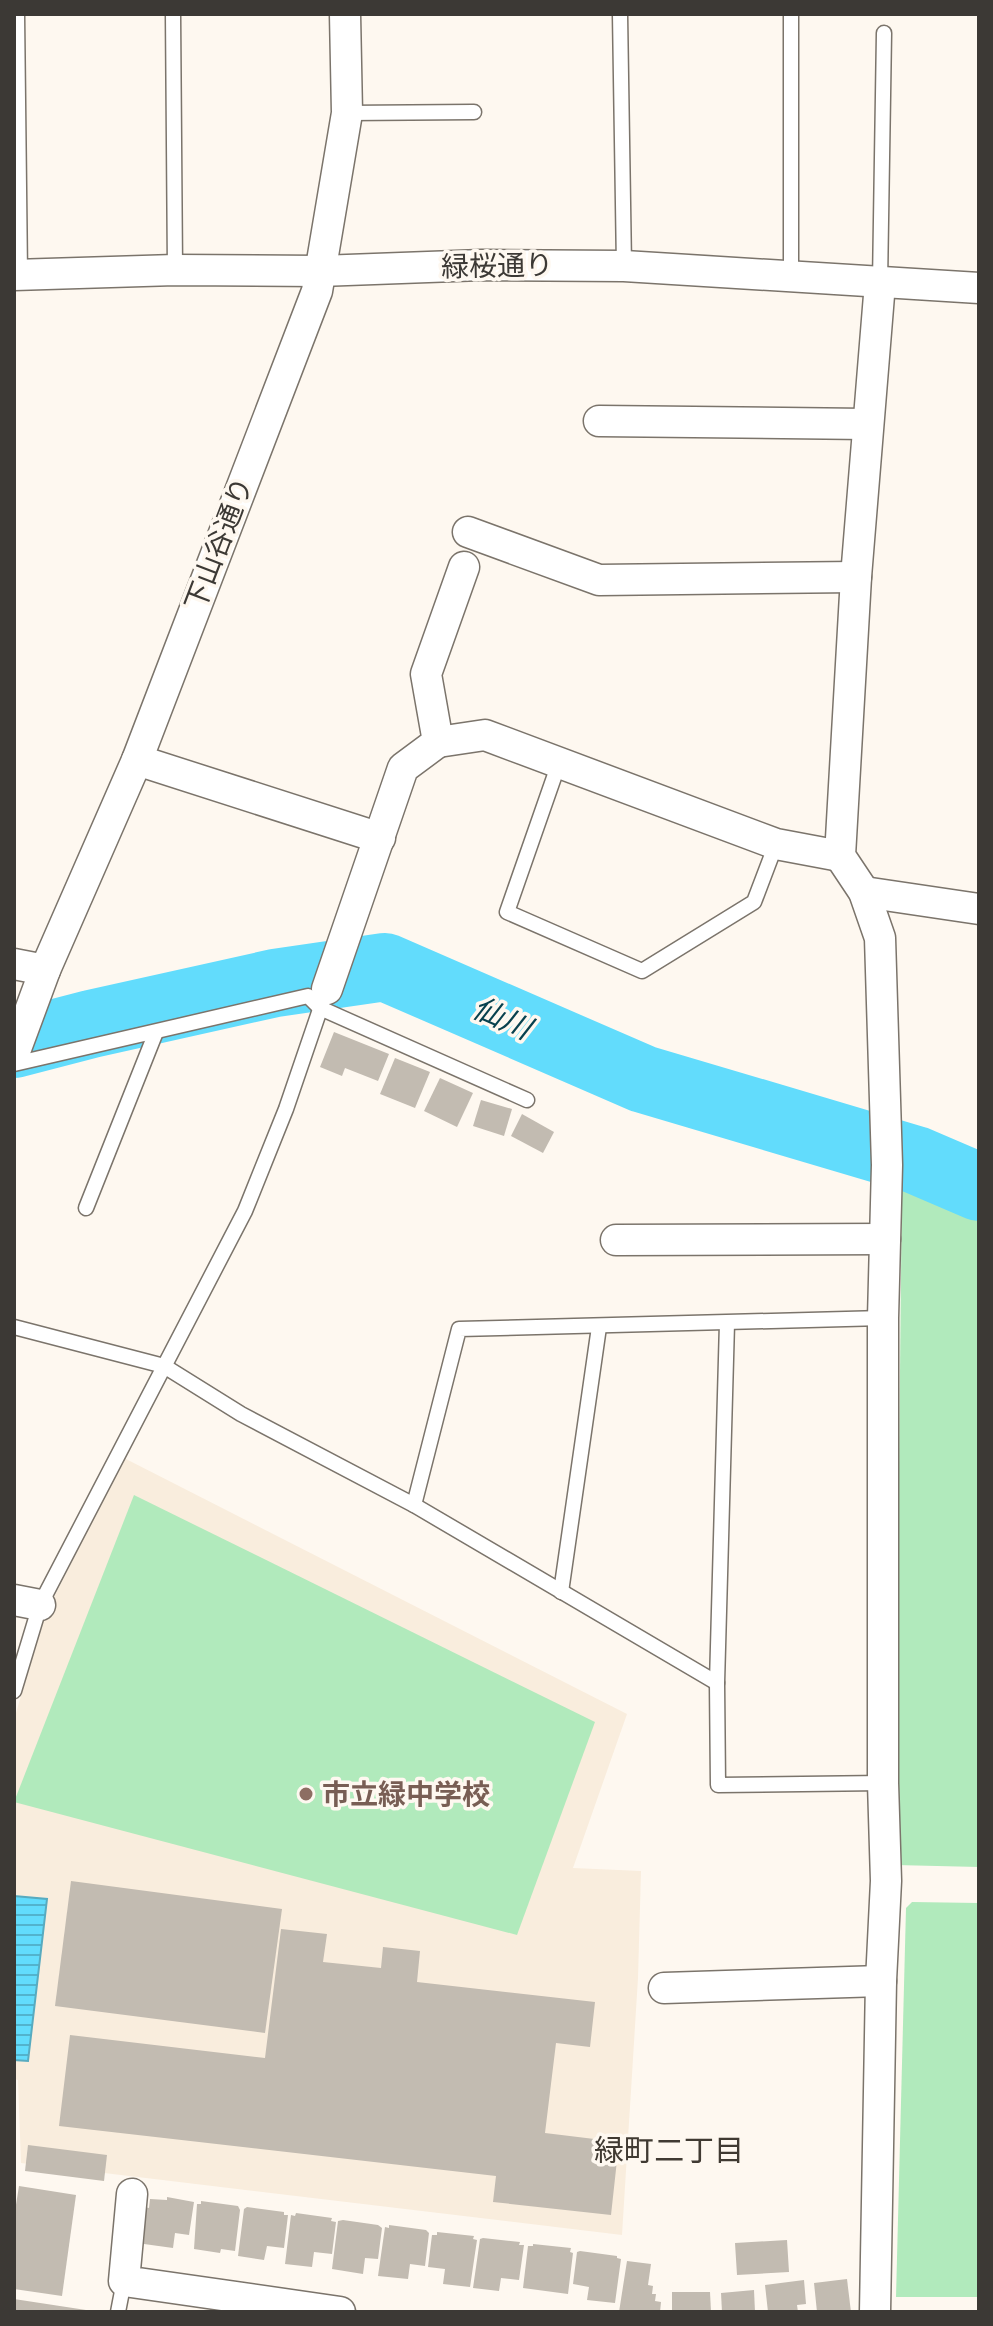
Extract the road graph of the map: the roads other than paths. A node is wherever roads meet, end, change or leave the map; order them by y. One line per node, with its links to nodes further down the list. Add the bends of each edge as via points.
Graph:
1 (17, 14): 12 (lane)
2 (173, 14): 10 (lane)
3 (345, 14): 8 (street, 下山谷通り)
4 (620, 14): 9 (lane)
5 (791, 14): 13 (lane)
6 (884, 33): 14 (lane)
7 (474, 112): 8 (lane)
8 (347, 113): 11 (street, 下山谷通り)
9 (624, 266): 11 (street, 緑桜通り); 13 (street, 緑桜通り)
10 (175, 270): 11 (street, 緑桜通り); 12 (street, 緑桜通り)
11 (320, 271): 22 (street, 下山谷通り, via 317,291)
12 (17, 275)
13 (791, 275): 14 (street, 緑桜通り)
14 (880, 283): 15 (street, 緑桜通り); 17 (street)
15 (979, 288)
16 (599, 421): 17 (street)
17 (867, 424): 20 (street)
18 (468, 532): 20 (street, via 599,580)
19 (464, 567): 21 (street, via 426,674)
20 (856, 577): 26 (street)
21 (438, 742): 23 (street, via 485,735); 24 (street, via 403,768)
22 (137, 760): 24 (street); 30 (street, 下山谷通り)
23 (559, 763): 25 (street); 25 (lane, via 507,912 642,971 754,902)
24 (380, 838): 31 (street)
25 (776, 844): 26 (street)
26 (840, 856): 27 (street)
27 (864, 892): 28 (street); 37 (street, via 880,938)
28 (979, 909)
29 (14, 964): 30 (street)
30 (45, 970): 33 (street, 下山谷通り)
31 (324, 998): 32 (lane, via 308,996); 35 (lane); 43 (lane, via 245,1211)
32 (156, 1032): 34 (lane); 36 (lane)
33 (14, 1054)
34 (14, 1064)
35 (527, 1100)
36 (86, 1208)
37 (885, 1239): 38 (street); 39 (street)
38 (616, 1240)
39 (883, 1318): 40 (lane); 49 (street)
40 (727, 1323): 42 (lane); 47 (lane)
41 (14, 1327): 43 (lane)
42 (599, 1327): 44 (lane, via 459,1329); 45 (lane)
43 (164, 1366): 44 (lane, via 241,1414); 46 (lane)
44 (414, 1505): 45 (lane)
45 (561, 1592): 47 (lane)
46 (27, 1603): 48 (lane)
47 (717, 1683): 49 (lane, via 718,1785)
48 (14, 1691)
49 (883, 1783): 50 (street)
50 (881, 1981): 51 (street); 56 (street)
51 (664, 1988)
52 (132, 2194): 53 (street)
53 (124, 2281): 54 (lane); 55 (street)
54 (118, 2312)
55 (340, 2312)
56 (875, 2312)

